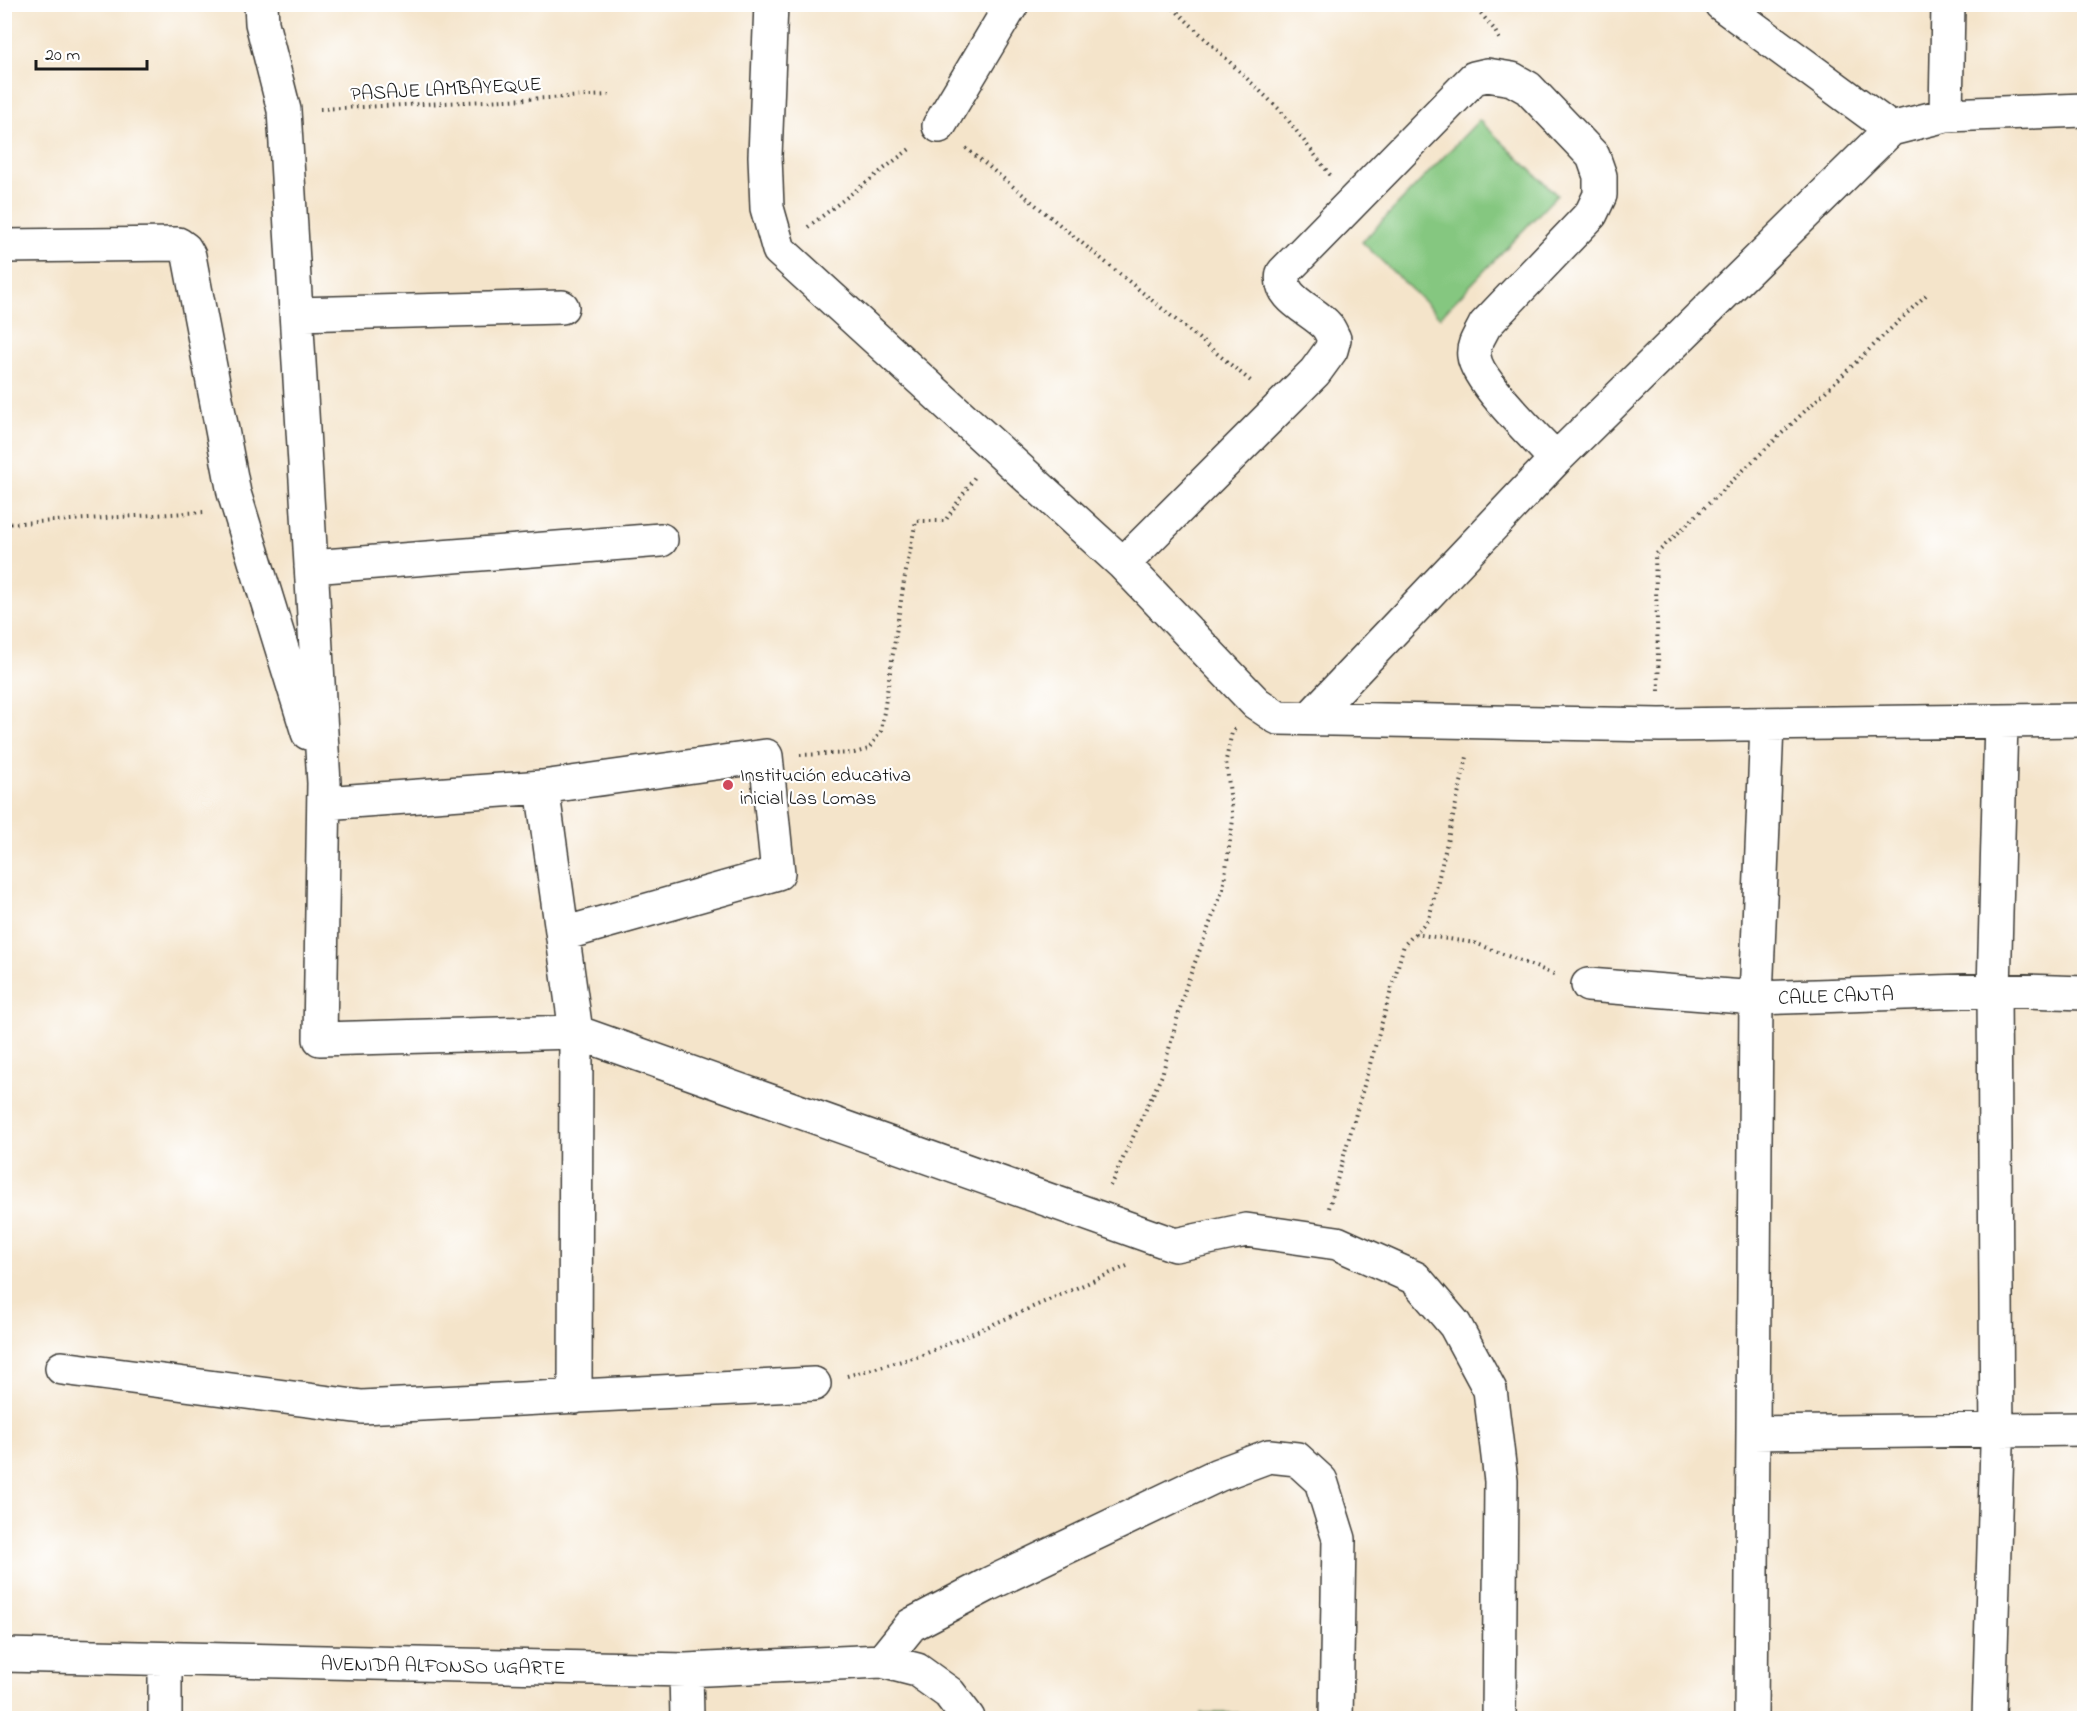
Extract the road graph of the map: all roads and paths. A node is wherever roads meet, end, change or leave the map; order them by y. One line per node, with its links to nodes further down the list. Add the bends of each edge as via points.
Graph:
1 (771, 4): 15 (street, via 765,156 767,208)
2 (1012, 4): 11 (street)
3 (1169, 4): 13 (path, via 1281,111)
4 (1721, 4): 12 (street)
5 (1948, 4): 10 (street)
6 (255, 11): 8 (street)
7 (610, 95): 8 (path, PASAJE LAMBAYEQUE)
8 (284, 110): 18 (street)
9 (2085, 110): 10 (street)
10 (1946, 115): 12 (street)
11 (939, 126): 15 (path); 19 (path)
12 (1891, 129): 21 (street)
13 (1353, 202): 19 (street, via 1283,273 1285,291 1328,327 1334,339 1315,372); 21 (street, via 1474,78 1487,75 1512,79 1528,88 1593,156 1600,176 1600,195 1591,214 1485,325 1473,356 1484,380)
14 (4, 246): 36 (street, via 178,244 185,249 234,493)
15 (778, 250): 20 (street)
16 (1926, 295): 32 (path, via 1655,555)
17 (562, 308): 18 (street)
18 (296, 314): 26 (street)
19 (1282, 406): 25 (street)
20 (994, 447): 25 (street); 34 (path, via 945,521 916,521 881,731 868,749 854,753)
21 (1556, 459): 28 (street)
22 (205, 512): 23 (path)
23 (4, 524)
24 (661, 540): 26 (street)
25 (1123, 564): 27 (street)
26 (311, 567): 36 (street)
27 (1256, 703): 28 (street, via 1278,718); 44 (path, via 1232,732 1227,760 1233,820 1223,889 1186,986 1162,1075 1111,1186)
28 (1310, 718): 30 (street)
29 (2085, 720): 31 (street)
30 (1466, 721): 32 (street); 38 (path, via 1467,758 1442,867 1429,919)
31 (2001, 721): 33 (street); 40 (street)
32 (1660, 725): 33 (street)
33 (1767, 725): 42 (street)
34 (766, 756): 35 (street); 37 (street, via 778,873)
35 (542, 787): 36 (street); 37 (street)
36 (324, 793): 43 (street, via 320,1040)
37 (562, 934): 43 (street)
38 (1415, 934): 39 (path, via 1475,942 1548,973); 45 (path, via 1404,945)
39 (1588, 985): 42 (street, CALLE CANTA)
40 (1994, 990): 41 (street, CALLE CANTA); 42 (street, CALLE CANTA); 51 (street)
41 (2085, 993)
42 (1756, 998): 52 (street)
43 (576, 1032): 44 (street); 49 (street)
44 (1081, 1212): 46 (street)
45 (1320, 1240): 46 (street, via 1246,1230); 61 (street, via 1337,1243 1415,1278 1455,1325 1490,1390 1501,1481)
46 (1175, 1245): 48 (path, via 920,1356)
47 (62, 1368): 49 (street, via 362,1407)
48 (814, 1384): 49 (street)
49 (575, 1397)
50 (2085, 1429): 51 (street)
51 (1996, 1430): 52 (street); 63 (street)
52 (1753, 1432): 62 (street)
53 (4, 1655): 54 (street, AVENIDA ALFONSO UGARTE)
54 (165, 1659): 56 (street, AVENIDA ALFONSO UGARTE); 57 (street)
55 (882, 1661): 56 (street, AVENIDA ALFONSO UGARTE); 59 (street, AVENIDA ALFONSO UGARTE, via 917,1670 949,1693); 60 (street, via 911,1625 989,1584 1218,1475 1269,1456 1297,1459 1321,1481 1339,1539)
56 (686, 1670): 58 (street)
57 (165, 1719)
58 (687, 1719)
59 (968, 1719)
60 (1336, 1719)
61 (1499, 1719)
62 (1751, 1719)
63 (1989, 1719)

